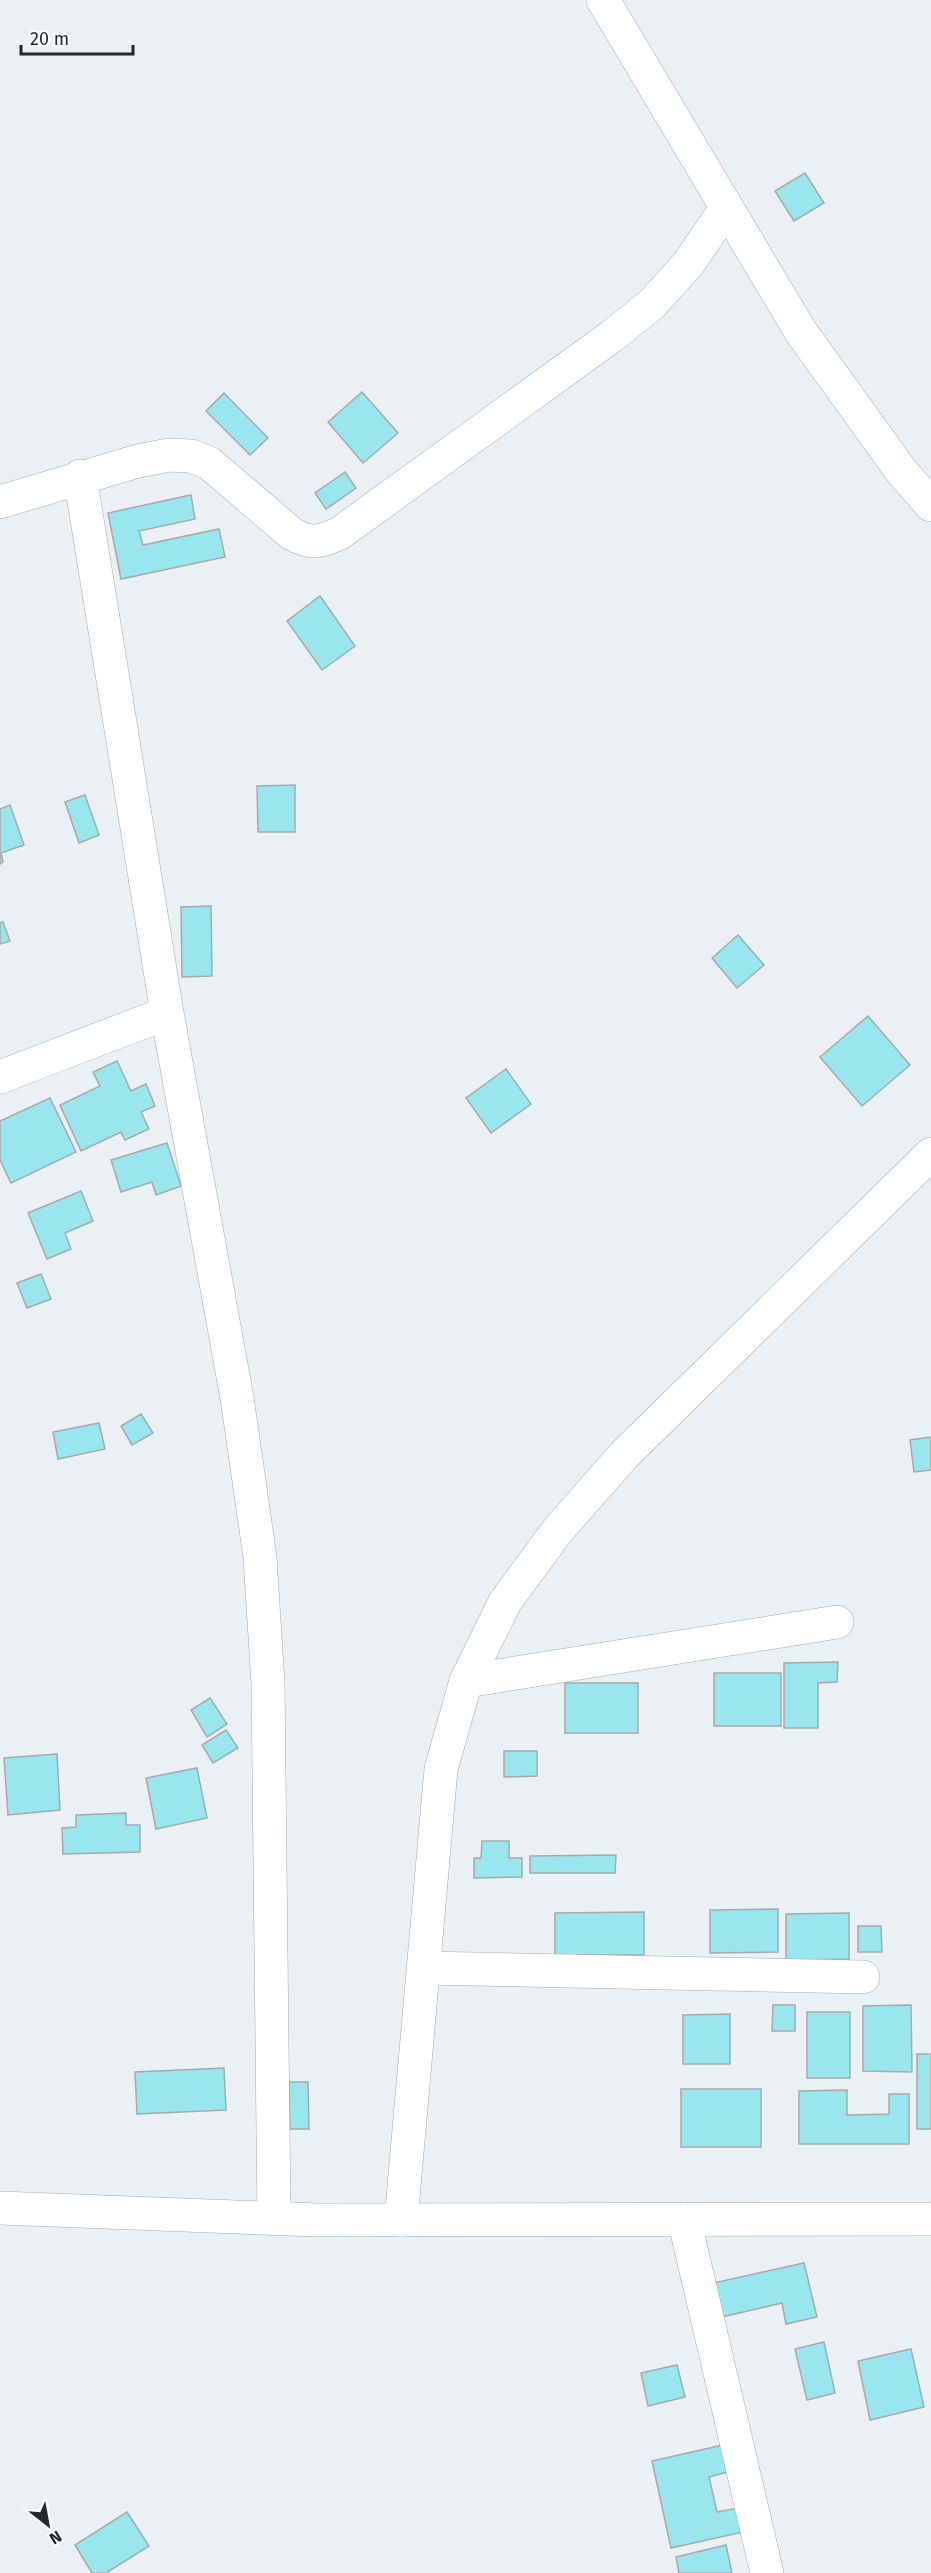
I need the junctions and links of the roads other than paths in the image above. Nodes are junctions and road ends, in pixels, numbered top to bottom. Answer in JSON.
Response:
{"nodes":[{"id":1,"x":603,"y":0,"type":"edge"},
{"id":2,"x":726,"y":209,"type":"junction"},
{"id":3,"x":80,"y":476,"type":"junction"},
{"id":4,"x":0,"y":502,"type":"edge"},
{"id":5,"x":931,"y":505,"type":"edge"},
{"id":6,"x":167,"y":1013,"type":"junction"},
{"id":7,"x":0,"y":1077,"type":"edge"},
{"id":8,"x":931,"y":1154,"type":"edge"},
{"id":9,"x":837,"y":1622,"type":"dead end"},
{"id":10,"x":466,"y":1681,"type":"junction"},
{"id":11,"x":423,"y":1968,"type":"junction"},
{"id":12,"x":863,"y":1977,"type":"dead end"},
{"id":13,"x":0,"y":2208,"type":"edge"},
{"id":14,"x":274,"y":2219,"type":"junction"},
{"id":15,"x":684,"y":2219,"type":"junction"},
{"id":16,"x":931,"y":2219,"type":"edge"},
{"id":17,"x":401,"y":2220,"type":"junction"},
{"id":18,"x":768,"y":2573,"type":"edge"}],
"edges":[{"from":1,"to":2,"type":"street"},
{"from":2,"to":3,"type":"street"},
{"from":2,"to":5,"type":"street"},
{"from":3,"to":4,"type":"street"},
{"from":3,"to":6,"type":"street"},
{"from":6,"to":7,"type":"street"},
{"from":6,"to":14,"type":"street"},
{"from":8,"to":10,"type":"street"},
{"from":9,"to":10,"type":"street"},
{"from":10,"to":11,"type":"street"},
{"from":11,"to":12,"type":"street"},
{"from":11,"to":17,"type":"street"},
{"from":13,"to":14,"type":"street"},
{"from":14,"to":17,"type":"street"},
{"from":15,"to":16,"type":"street"},
{"from":15,"to":17,"type":"street"},
{"from":15,"to":18,"type":"street"}]}
